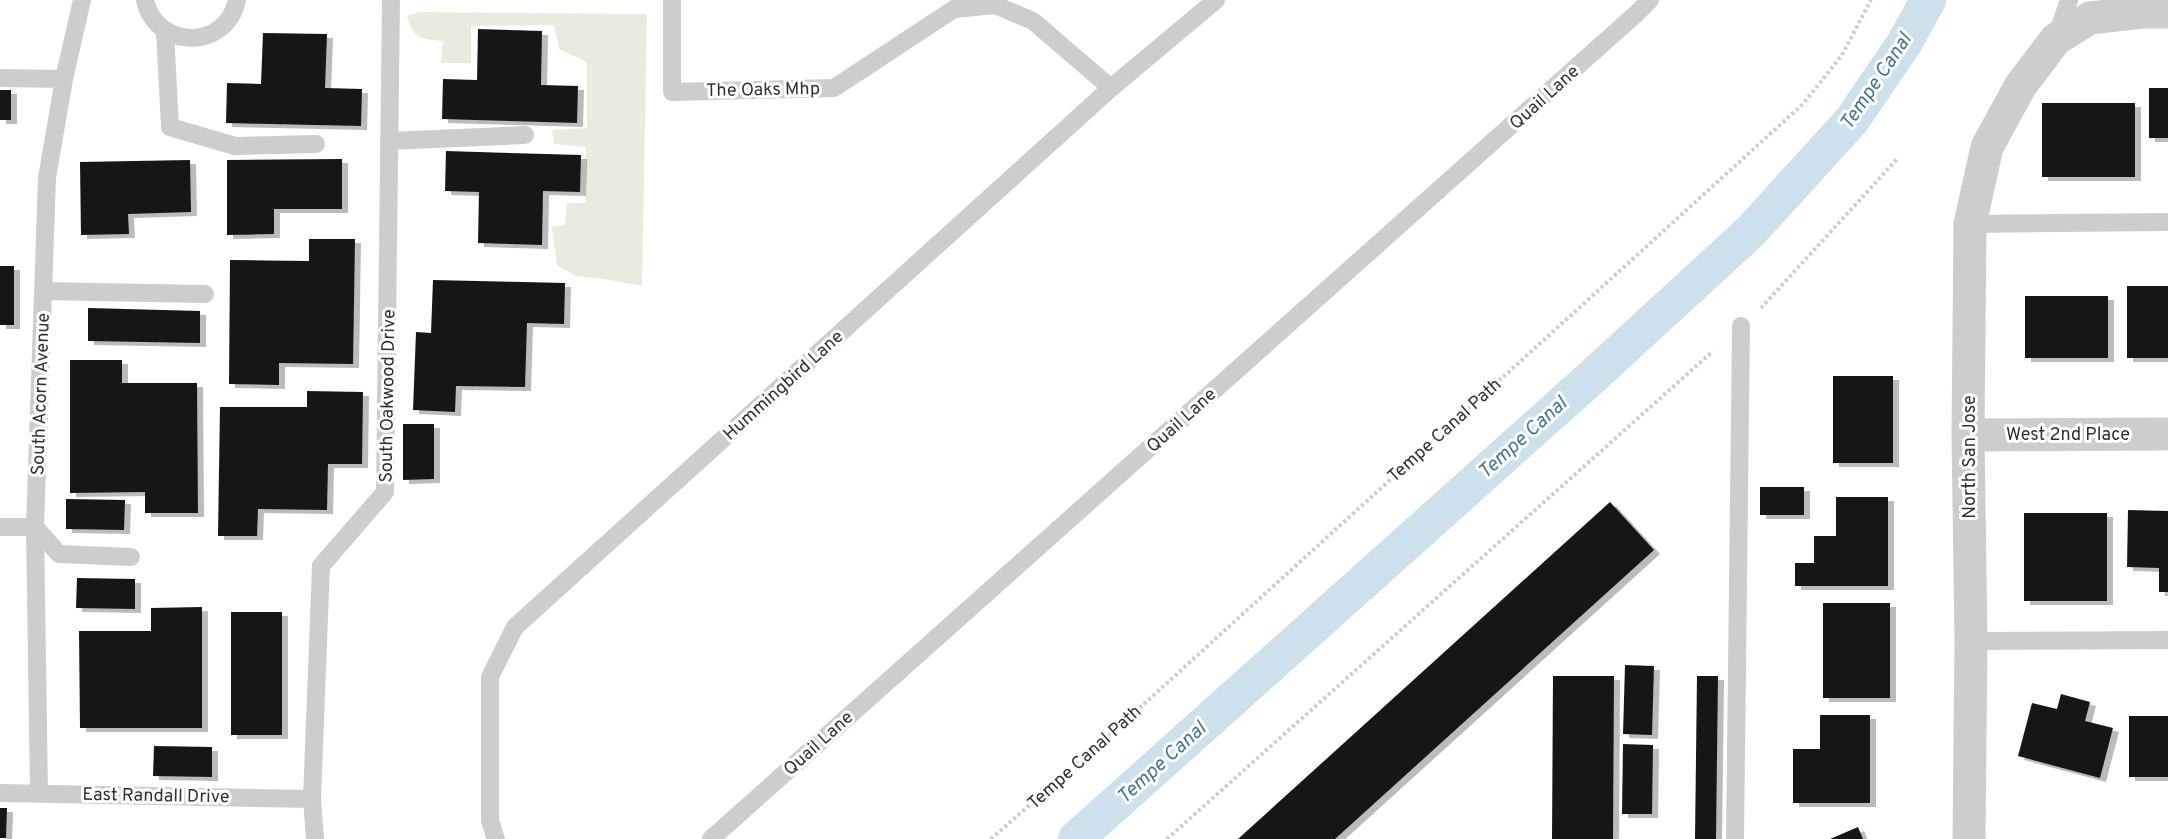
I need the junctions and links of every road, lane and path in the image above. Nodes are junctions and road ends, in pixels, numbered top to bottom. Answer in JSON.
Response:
{"nodes":[{"id":1,"x":82,"y":0,"type":"edge"},
{"id":2,"x":145,"y":0,"type":"edge"},
{"id":3,"x":237,"y":0,"type":"edge"},
{"id":4,"x":391,"y":0,"type":"edge"},
{"id":5,"x":672,"y":0,"type":"edge"},
{"id":6,"x":1216,"y":0,"type":"edge"},
{"id":7,"x":1650,"y":0,"type":"edge"},
{"id":8,"x":1871,"y":0,"type":"edge"},
{"id":9,"x":2069,"y":0,"type":"edge"},
{"id":10,"x":2168,"y":12,"type":"edge"},
{"id":11,"x":165,"y":31,"type":"junction"},
{"id":12,"x":2056,"y":39,"type":"junction"},
{"id":13,"x":0,"y":78,"type":"edge"},
{"id":14,"x":64,"y":80,"type":"junction"},
{"id":15,"x":1111,"y":88,"type":"junction"},
{"id":16,"x":525,"y":135,"type":"dead end"},
{"id":17,"x":389,"y":141,"type":"junction"},
{"id":18,"x":316,"y":144,"type":"dead end"},
{"id":19,"x":1898,"y":158,"type":"dead end"},
{"id":20,"x":2168,"y":222,"type":"edge"},
{"id":21,"x":1970,"y":224,"type":"junction"},
{"id":22,"x":43,"y":291,"type":"junction"},
{"id":23,"x":205,"y":294,"type":"dead end"},
{"id":24,"x":1741,"y":326,"type":"junction"},
{"id":25,"x":2168,"y":434,"type":"edge"},
{"id":26,"x":1968,"y":435,"type":"junction"},
{"id":27,"x":0,"y":527,"type":"edge"},
{"id":28,"x":35,"y":527,"type":"junction"},
{"id":29,"x":131,"y":557,"type":"dead end"},
{"id":30,"x":2168,"y":640,"type":"edge"},
{"id":31,"x":1971,"y":641,"type":"junction"},
{"id":32,"x":0,"y":792,"type":"edge"},
{"id":33,"x":39,"y":792,"type":"junction"},
{"id":34,"x":312,"y":799,"type":"junction"},
{"id":35,"x":315,"y":839,"type":"edge"},
{"id":36,"x":496,"y":839,"type":"edge"},
{"id":37,"x":711,"y":839,"type":"edge"},
{"id":38,"x":991,"y":839,"type":"edge"},
{"id":39,"x":1167,"y":839,"type":"edge"},
{"id":40,"x":1735,"y":839,"type":"edge"},
{"id":41,"x":1969,"y":839,"type":"edge"}],
"edges":[{"from":1,"to":14,"type":"lane","name":"South Acorn Avenue"},
{"from":2,"to":11,"type":"lane"},
{"from":3,"to":11,"type":"lane"},
{"from":4,"to":17,"type":"lane","name":"South Oakwood Drive"},
{"from":5,"to":15,"type":"lane","name":"The Oaks Mhp"},
{"from":6,"to":15,"type":"lane","name":"Hummingbird Lane"},
{"from":7,"to":37,"type":"lane","name":"Quail Lane"},
{"from":8,"to":38,"type":"path","name":"Tempe Canal Path"},
{"from":9,"to":12,"type":"lane"},
{"from":10,"to":12,"type":"street"},
{"from":11,"to":18,"type":"lane"},
{"from":12,"to":21,"type":"street","name":"North San Jose"},
{"from":13,"to":14,"type":"lane"},
{"from":14,"to":22,"type":"lane","name":"South Acorn Avenue"},
{"from":15,"to":36,"type":"lane","name":"Hummingbird Lane"},
{"from":16,"to":17,"type":"lane"},
{"from":17,"to":34,"type":"lane","name":"South Oakwood Drive"},
{"from":19,"to":24,"type":"path"},
{"from":20,"to":21,"type":"lane"},
{"from":21,"to":26,"type":"street","name":"North San Jose"},
{"from":22,"to":23,"type":"lane"},
{"from":22,"to":28,"type":"lane","name":"South Acorn Avenue"},
{"from":24,"to":39,"type":"path"},
{"from":24,"to":40,"type":"lane"},
{"from":25,"to":26,"type":"street","name":"West 2nd Place"},
{"from":26,"to":31,"type":"street","name":"North San Jose"},
{"from":27,"to":28,"type":"lane"},
{"from":28,"to":29,"type":"lane"},
{"from":28,"to":33,"type":"lane","name":"South Acorn Avenue"},
{"from":30,"to":31,"type":"lane"},
{"from":31,"to":41,"type":"street","name":"North San Jose"},
{"from":32,"to":33,"type":"lane","name":"East Randall Drive"},
{"from":33,"to":34,"type":"lane","name":"East Randall Drive"},
{"from":34,"to":35,"type":"lane","name":"South Oakwood Drive"}]}
